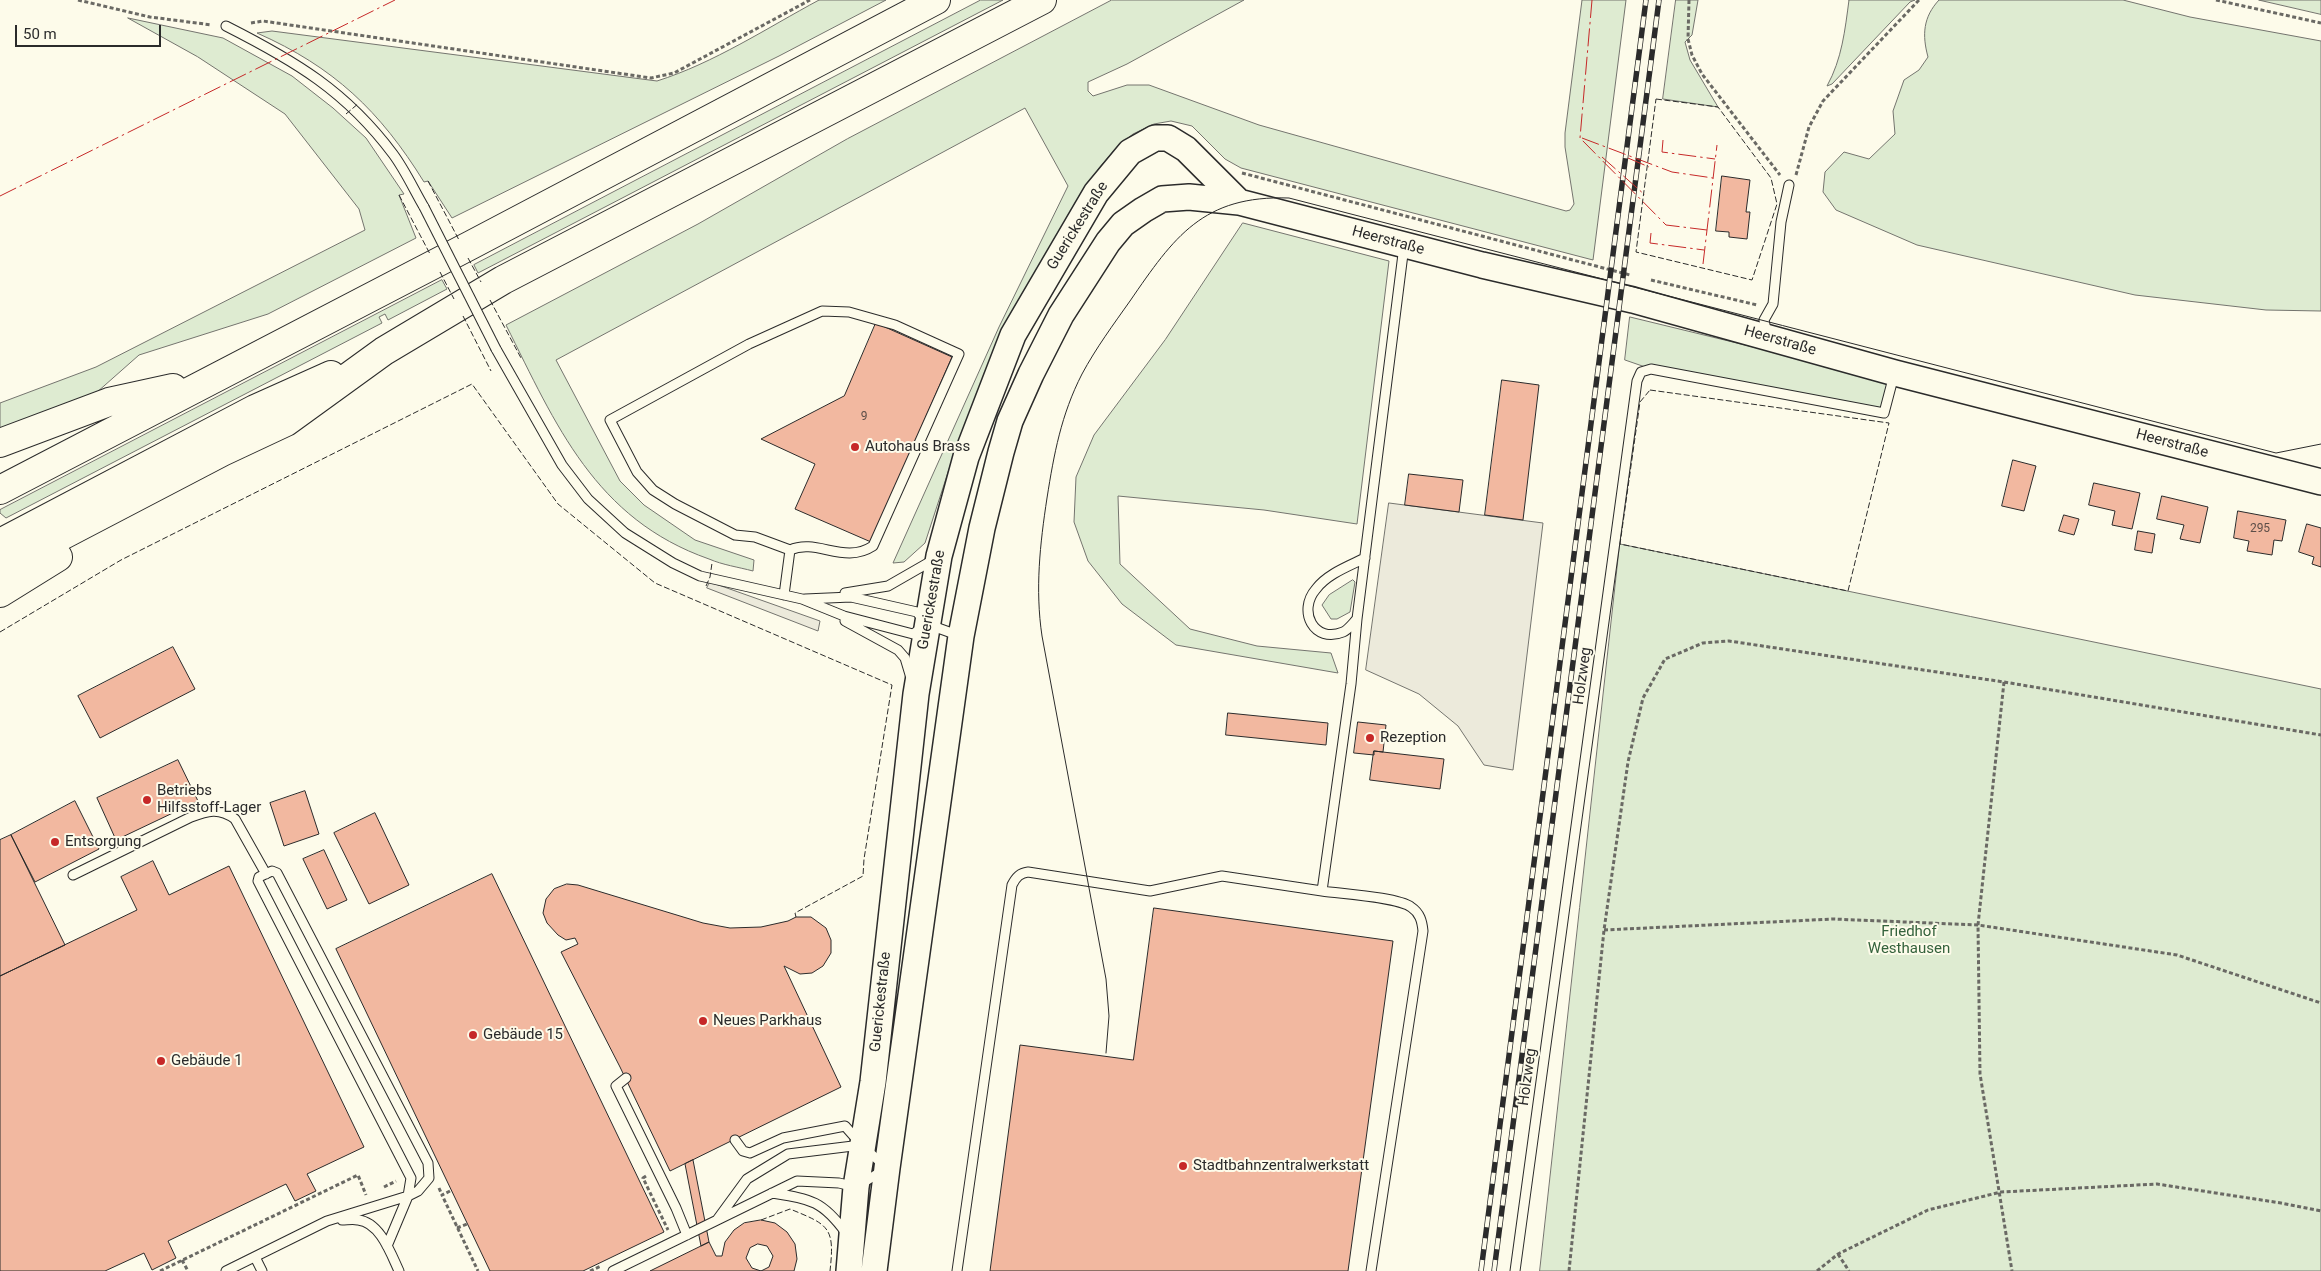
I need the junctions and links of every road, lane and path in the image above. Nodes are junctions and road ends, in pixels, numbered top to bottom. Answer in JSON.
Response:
{"nodes":[{"id":1,"x":78,"y":0,"type":"edge"},
{"id":2,"x":810,"y":0,"type":"edge"},
{"id":3,"x":936,"y":0,"type":"edge"},
{"id":4,"x":1042,"y":0,"type":"edge"},
{"id":5,"x":1689,"y":0,"type":"edge"},
{"id":6,"x":1919,"y":0,"type":"edge"},
{"id":7,"x":2216,"y":0,"type":"edge"},
{"id":8,"x":2321,"y":23,"type":"edge"},
{"id":9,"x":226,"y":26,"type":"junction"},
{"id":10,"x":1240,"y":173,"type":"dead end"},
{"id":11,"x":1789,"y":186,"type":"junction"},
{"id":12,"x":1239,"y":202,"type":"junction"},
{"id":13,"x":1404,"y":245,"type":"junction"},
{"id":14,"x":1637,"y":276,"type":"dead end"},
{"id":15,"x":1646,"y":279,"type":"dead end"},
{"id":16,"x":1770,"y":308,"type":"junction"},
{"id":17,"x":1768,"y":338,"type":"junction"},
{"id":18,"x":384,"y":351,"type":"junction"},
{"id":19,"x":1895,"y":373,"type":"junction"},
{"id":20,"x":208,"y":380,"type":"junction"},
{"id":21,"x":286,"y":422,"type":"junction"},
{"id":22,"x":0,"y":443,"type":"edge"},
{"id":23,"x":2321,"y":482,"type":"edge"},
{"id":24,"x":0,"y":490,"type":"edge"},
{"id":25,"x":0,"y":543,"type":"edge"},
{"id":26,"x":790,"y":550,"type":"junction"},
{"id":27,"x":939,"y":556,"type":"junction"},
{"id":28,"x":1365,"y":558,"type":"junction"},
{"id":29,"x":0,"y":568,"type":"edge"},
{"id":30,"x":0,"y":593,"type":"edge"},
{"id":31,"x":784,"y":595,"type":"junction"},
{"id":32,"x":802,"y":599,"type":"junction"},
{"id":33,"x":1357,"y":619,"type":"junction"},
{"id":34,"x":927,"y":624,"type":"junction"},
{"id":35,"x":961,"y":636,"type":"junction"},
{"id":36,"x":2004,"y":682,"type":"junction"},
{"id":37,"x":916,"y":694,"type":"junction"},
{"id":38,"x":2321,"y":735,"type":"edge"},
{"id":39,"x":266,"y":874,"type":"junction"},
{"id":40,"x":73,"y":875,"type":"dead end"},
{"id":41,"x":1322,"y":891,"type":"junction"},
{"id":42,"x":1978,"y":925,"type":"junction"},
{"id":43,"x":1604,"y":930,"type":"junction"},
{"id":44,"x":2321,"y":1002,"type":"edge"},
{"id":45,"x":626,"y":1078,"type":"dead end"},
{"id":46,"x":735,"y":1140,"type":"dead end"},
{"id":47,"x":861,"y":1145,"type":"junction"},
{"id":48,"x":887,"y":1168,"type":"junction"},
{"id":49,"x":657,"y":1172,"type":"junction"},
{"id":50,"x":411,"y":1178,"type":"junction"},
{"id":51,"x":429,"y":1178,"type":"junction"},
{"id":52,"x":856,"y":1187,"type":"junction"},
{"id":53,"x":382,"y":1188,"type":"dead end"},
{"id":54,"x":450,"y":1191,"type":"dead end"},
{"id":55,"x":374,"y":1192,"type":"dead end"},
{"id":56,"x":2001,"y":1192,"type":"junction"},
{"id":57,"x":771,"y":1193,"type":"junction"},
{"id":58,"x":442,"y":1195,"type":"junction"},
{"id":59,"x":408,"y":1196,"type":"junction"},
{"id":60,"x":2321,"y":1211,"type":"edge"},
{"id":61,"x":717,"y":1220,"type":"junction"},
{"id":62,"x":327,"y":1221,"type":"junction"},
{"id":63,"x":467,"y":1224,"type":"dead end"},
{"id":64,"x":457,"y":1228,"type":"junction"},
{"id":65,"x":669,"y":1232,"type":"dead end"},
{"id":66,"x":687,"y":1234,"type":"junction"},
{"id":67,"x":851,"y":1240,"type":"junction"},
{"id":68,"x":387,"y":1246,"type":"junction"},
{"id":69,"x":1838,"y":1254,"type":"junction"},
{"id":70,"x":255,"y":1257,"type":"junction"},
{"id":71,"x":182,"y":1260,"type":"junction"},
{"id":72,"x":608,"y":1262,"type":"dead end"},
{"id":73,"x":160,"y":1271,"type":"edge"},
{"id":74,"x":188,"y":1271,"type":"edge"},
{"id":75,"x":226,"y":1271,"type":"edge"},
{"id":76,"x":262,"y":1271,"type":"edge"},
{"id":77,"x":399,"y":1271,"type":"edge"},
{"id":78,"x":478,"y":1271,"type":"edge"},
{"id":79,"x":590,"y":1271,"type":"edge"},
{"id":80,"x":613,"y":1271,"type":"edge"},
{"id":81,"x":849,"y":1271,"type":"edge"},
{"id":82,"x":874,"y":1271,"type":"edge"},
{"id":83,"x":957,"y":1271,"type":"edge"},
{"id":84,"x":1371,"y":1271,"type":"edge"},
{"id":85,"x":1515,"y":1271,"type":"edge"},
{"id":86,"x":1569,"y":1271,"type":"edge"},
{"id":87,"x":1817,"y":1271,"type":"edge"},
{"id":88,"x":1849,"y":1271,"type":"edge"},
{"id":89,"x":2012,"y":1271,"type":"edge"}],
"edges":[{"from":1,"to":9,"type":"path"},
{"from":2,"to":9,"type":"path"},
{"from":3,"to":20,"type":"highway"},
{"from":4,"to":18,"type":"highway"},
{"from":5,"to":11,"type":"path"},
{"from":6,"to":11,"type":"path"},
{"from":7,"to":8,"type":"path"},
{"from":9,"to":31,"type":"lane","bridge":true},
{"from":10,"to":14,"type":"path"},
{"from":11,"to":16,"type":"lane"},
{"from":12,"to":13,"type":"main road","name":"Heerstraße"},
{"from":12,"to":27,"type":"main road","name":"Guerickestraße"},
{"from":12,"to":35,"type":"main road","name":"Guerickestraße"},
{"from":13,"to":17,"type":"main road","name":"Heerstraße"},
{"from":13,"to":28,"type":"lane"},
{"from":15,"to":16,"type":"path"},
{"from":16,"to":17,"type":"lane"},
{"from":17,"to":19,"type":"main road","name":"Heerstraße"},
{"from":18,"to":21,"type":"highway"},
{"from":18,"to":25,"type":"highway"},
{"from":19,"to":23,"type":"main road","name":"Heerstraße"},
{"from":19,"to":85,"type":"lane","name":"Holzweg"},
{"from":20,"to":22,"type":"highway"},
{"from":20,"to":24,"type":"highway"},
{"from":21,"to":29,"type":"highway"},
{"from":21,"to":30,"type":"highway"},
{"from":26,"to":26,"type":"lane"},
{"from":26,"to":31,"type":"lane"},
{"from":27,"to":32,"type":"lane"},
{"from":27,"to":34,"type":"main road","name":"Guerickestraße"},
{"from":28,"to":33,"type":"lane"},
{"from":28,"to":33,"type":"lane"},
{"from":31,"to":32,"type":"lane"},
{"from":32,"to":34,"type":"lane"},
{"from":32,"to":34,"type":"lane"},
{"from":32,"to":37,"type":"lane"},
{"from":33,"to":41,"type":"lane"},
{"from":34,"to":35,"type":"lane"},
{"from":34,"to":37,"type":"main road","name":"Guerickestraße"},
{"from":35,"to":48,"type":"main road","name":"Guerickestraße"},
{"from":36,"to":38,"type":"path"},
{"from":36,"to":42,"type":"path"},
{"from":36,"to":43,"type":"path"},
{"from":37,"to":47,"type":"main road","name":"Guerickestraße"},
{"from":39,"to":40,"type":"lane"},
{"from":39,"to":50,"type":"lane"},
{"from":39,"to":51,"type":"lane"},
{"from":41,"to":83,"type":"lane"},
{"from":41,"to":84,"type":"lane"},
{"from":42,"to":43,"type":"path"},
{"from":42,"to":44,"type":"path"},
{"from":42,"to":56,"type":"path"},
{"from":43,"to":86,"type":"path"},
{"from":45,"to":49,"type":"lane"},
{"from":46,"to":47,"type":"lane"},
{"from":47,"to":48,"type":"lane"},
{"from":47,"to":52,"type":"main road","name":"Guerickestraße"},
{"from":47,"to":61,"type":"lane"},
{"from":48,"to":52,"type":"lane"},
{"from":48,"to":82,"type":"main road","name":"Guerickestraße"},
{"from":49,"to":65,"type":"path"},
{"from":49,"to":66,"type":"lane"},
{"from":50,"to":53,"type":"path"},
{"from":50,"to":59,"type":"lane"},
{"from":51,"to":58,"type":"path"},
{"from":51,"to":59,"type":"lane"},
{"from":52,"to":57,"type":"lane"},
{"from":52,"to":67,"type":"main road","name":"Guerickestraße"},
{"from":54,"to":58,"type":"path"},
{"from":55,"to":71,"type":"path"},
{"from":56,"to":60,"type":"path"},
{"from":56,"to":69,"type":"path"},
{"from":56,"to":89,"type":"path"},
{"from":57,"to":61,"type":"lane"},
{"from":57,"to":67,"type":"lane"},
{"from":58,"to":64,"type":"path"},
{"from":59,"to":62,"type":"lane"},
{"from":59,"to":68,"type":"lane"},
{"from":61,"to":66,"type":"lane"},
{"from":62,"to":68,"type":"lane"},
{"from":62,"to":70,"type":"lane"},
{"from":63,"to":64,"type":"path"},
{"from":64,"to":78,"type":"path"},
{"from":66,"to":80,"type":"lane"},
{"from":67,"to":81,"type":"main road","name":"Guerickestraße"},
{"from":68,"to":77,"type":"lane"},
{"from":69,"to":87,"type":"path"},
{"from":69,"to":88,"type":"path"},
{"from":70,"to":75,"type":"lane"},
{"from":70,"to":76,"type":"lane"},
{"from":71,"to":73,"type":"path"},
{"from":71,"to":74,"type":"path"},
{"from":72,"to":79,"type":"path"}]}
